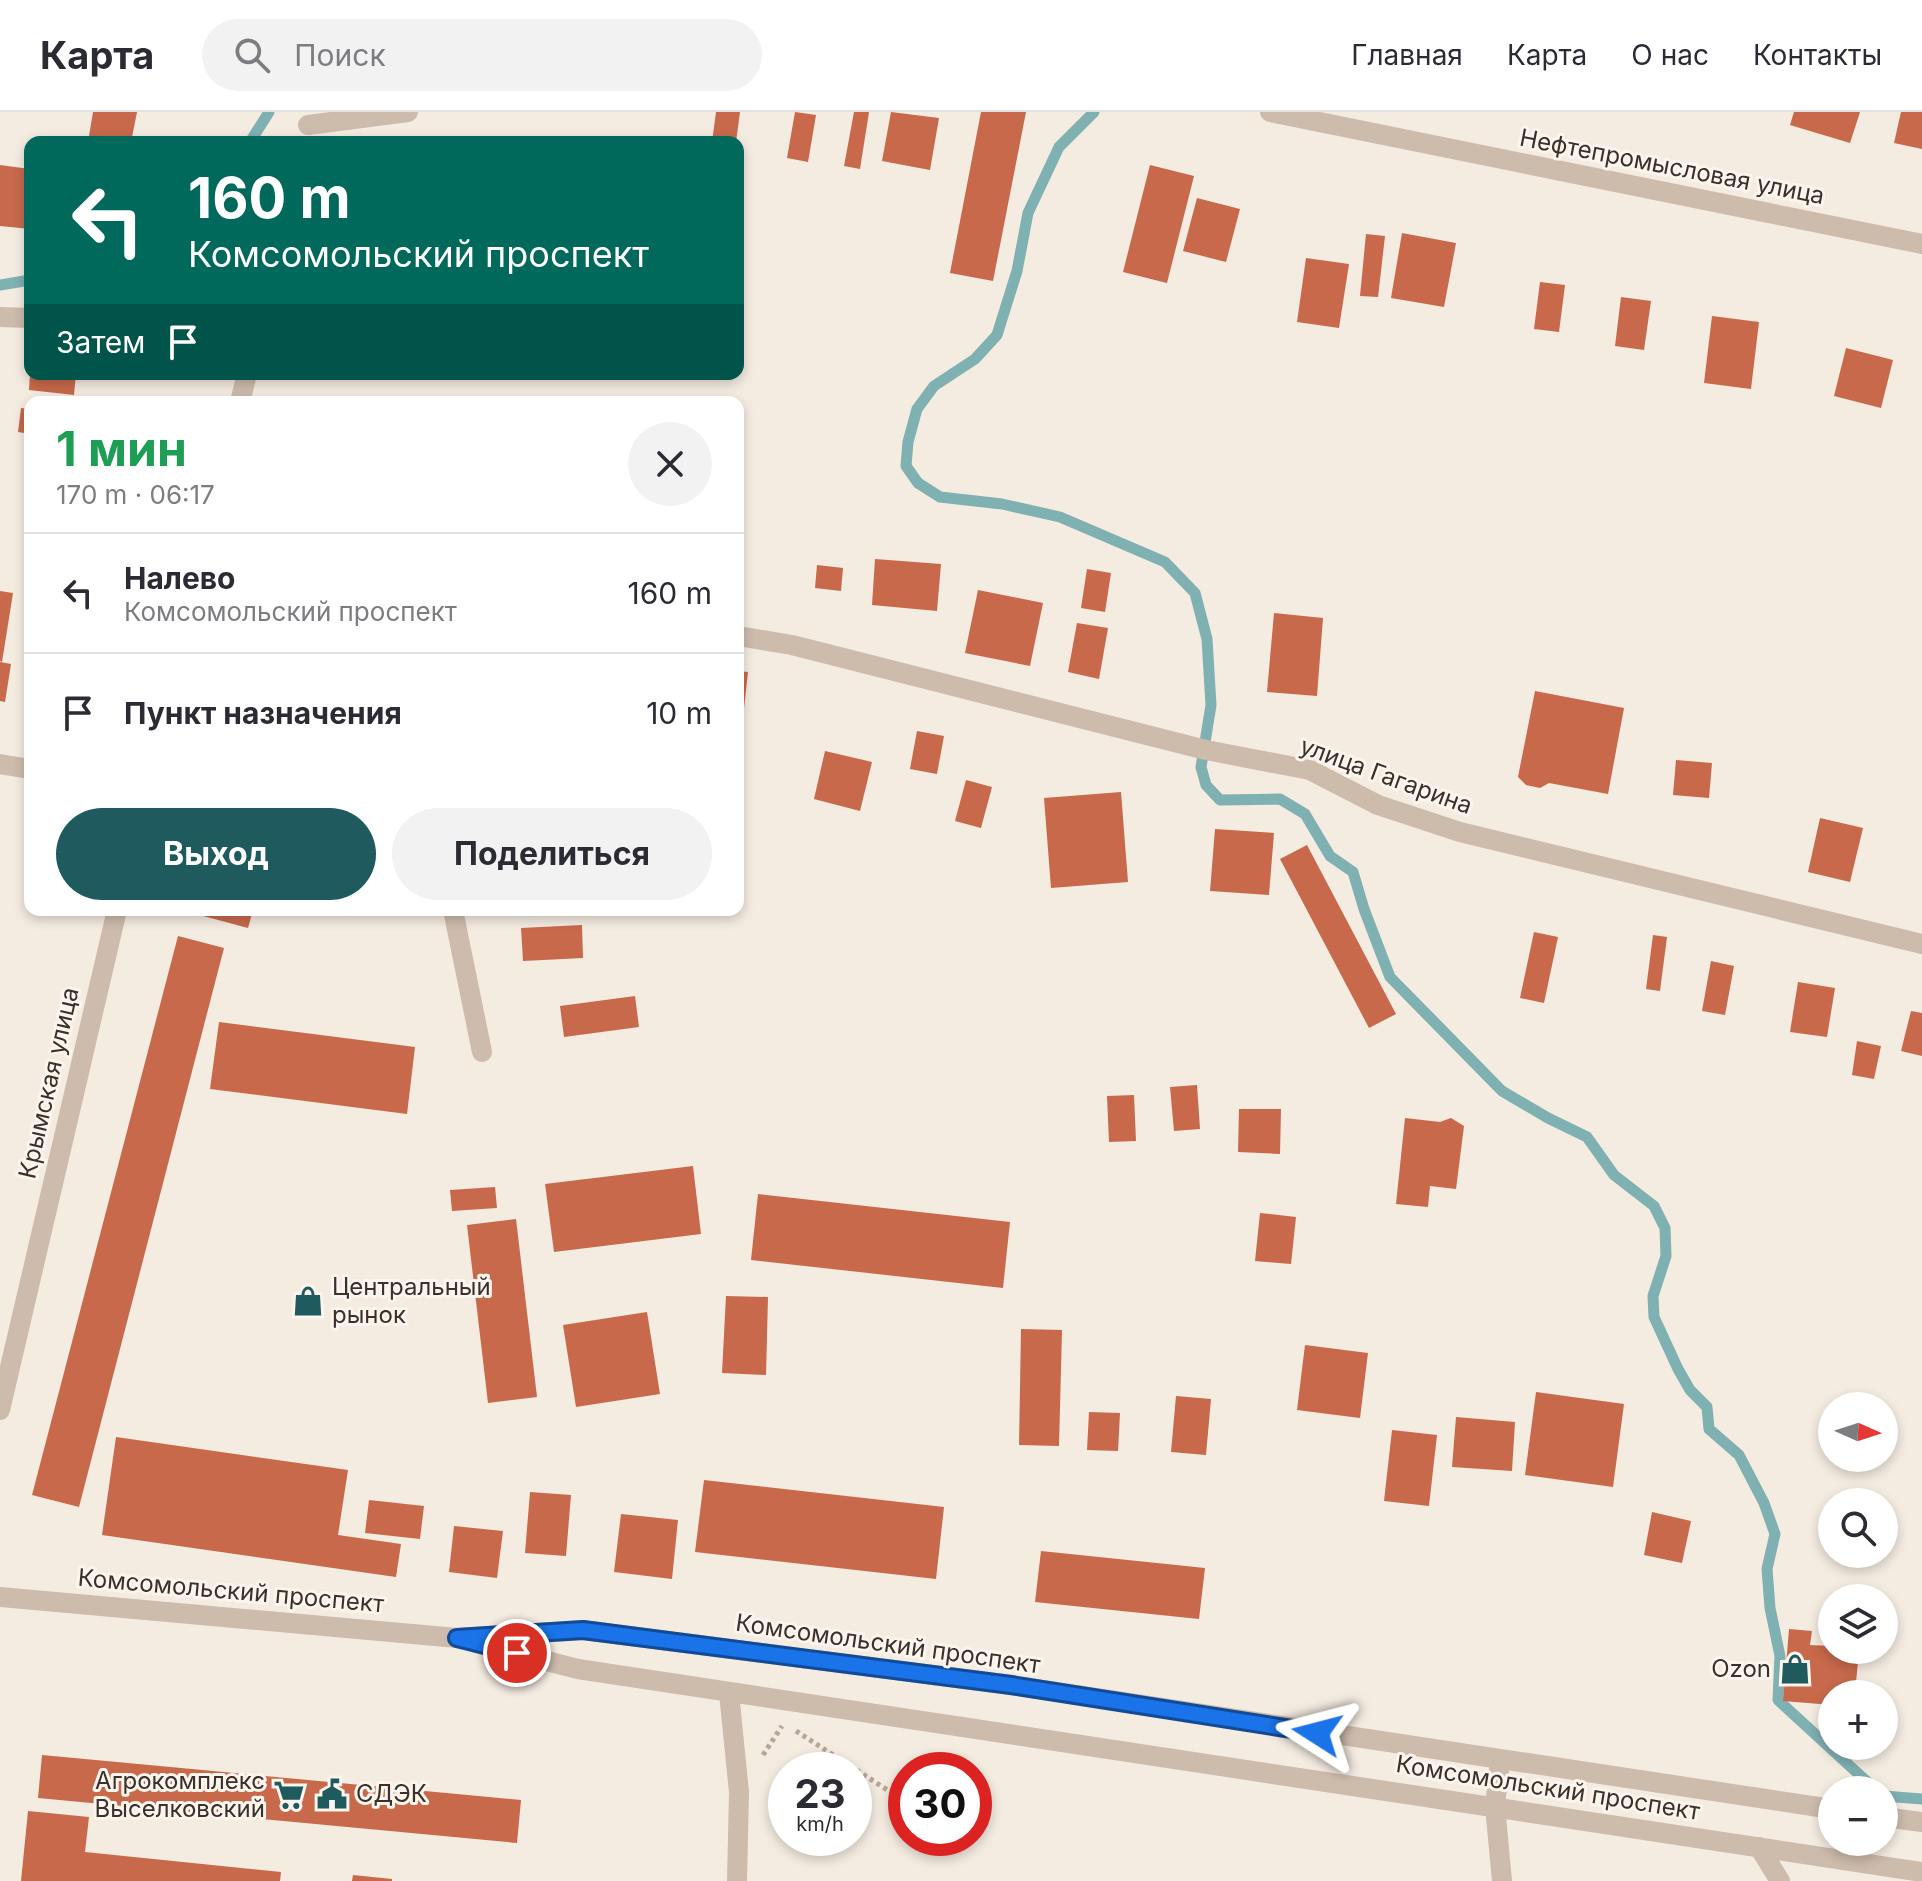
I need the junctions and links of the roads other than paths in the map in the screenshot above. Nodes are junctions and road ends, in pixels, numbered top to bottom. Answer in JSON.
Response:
{"nodes":[{"id":1,"x":408,"y":112,"type":"edge"},
{"id":2,"x":1270,"y":112,"type":"edge"},
{"id":3,"x":309,"y":126,"type":"edge"},
{"id":4,"x":1922,"y":244,"type":"edge"},
{"id":5,"x":0,"y":317,"type":"edge"},
{"id":6,"x":24,"y":318,"type":"edge"},
{"id":7,"x":744,"y":637,"type":"edge"},
{"id":8,"x":0,"y":764,"type":"edge"},
{"id":9,"x":24,"y":768,"type":"edge"},
{"id":10,"x":115,"y":916,"type":"edge"},
{"id":11,"x":454,"y":916,"type":"edge"},
{"id":12,"x":1922,"y":944,"type":"edge"},
{"id":13,"x":482,"y":1052,"type":"dead end"},
{"id":14,"x":6,"y":1352,"type":"edge"},
{"id":15,"x":0,"y":1410,"type":"edge"},
{"id":16,"x":0,"y":1597,"type":"edge"},
{"id":17,"x":457,"y":1638,"type":"junction"},
{"id":18,"x":729,"y":1693,"type":"junction"},
{"id":19,"x":1500,"y":1761,"type":"junction"},
{"id":20,"x":1495,"y":1806,"type":"junction"},
{"id":21,"x":1818,"y":1807,"type":"edge"},
{"id":22,"x":1898,"y":1819,"type":"edge"},
{"id":23,"x":1922,"y":1822,"type":"edge"},
{"id":24,"x":1759,"y":1847,"type":"junction"},
{"id":25,"x":1922,"y":1872,"type":"edge"},
{"id":26,"x":737,"y":1881,"type":"edge"},
{"id":27,"x":1502,"y":1881,"type":"edge"},
{"id":28,"x":1780,"y":1881,"type":"edge"}],
"edges":[{"from":1,"to":3,"type":"street"},
{"from":2,"to":4,"type":"street","name":"Нефтепромысловая улица"},
{"from":5,"to":6,"type":"street"},
{"from":7,"to":12,"type":"street","name":"улица Гагарина"},
{"from":8,"to":9,"type":"street"},
{"from":10,"to":14,"type":"street","name":"Крымская улица"},
{"from":11,"to":13,"type":"street"},
{"from":14,"to":15,"type":"street","name":"Крымская улица"},
{"from":16,"to":17,"type":"street","name":"Комсомольский проспект"},
{"from":17,"to":18,"type":"street","name":"Комсомольский проспект"},
{"from":17,"to":19,"type":"street","name":"Комсомольский проспект"},
{"from":18,"to":20,"type":"street","name":"Комсомольский проспект"},
{"from":18,"to":26,"type":"street"},
{"from":19,"to":20,"type":"street"},
{"from":19,"to":21,"type":"street","name":"Комсомольский проспект"},
{"from":20,"to":24,"type":"street","name":"Комсомольский проспект"},
{"from":20,"to":27,"type":"street"},
{"from":22,"to":23,"type":"street"},
{"from":24,"to":25,"type":"street","name":"Комсомольский проспект"},
{"from":24,"to":28,"type":"street"}]}
